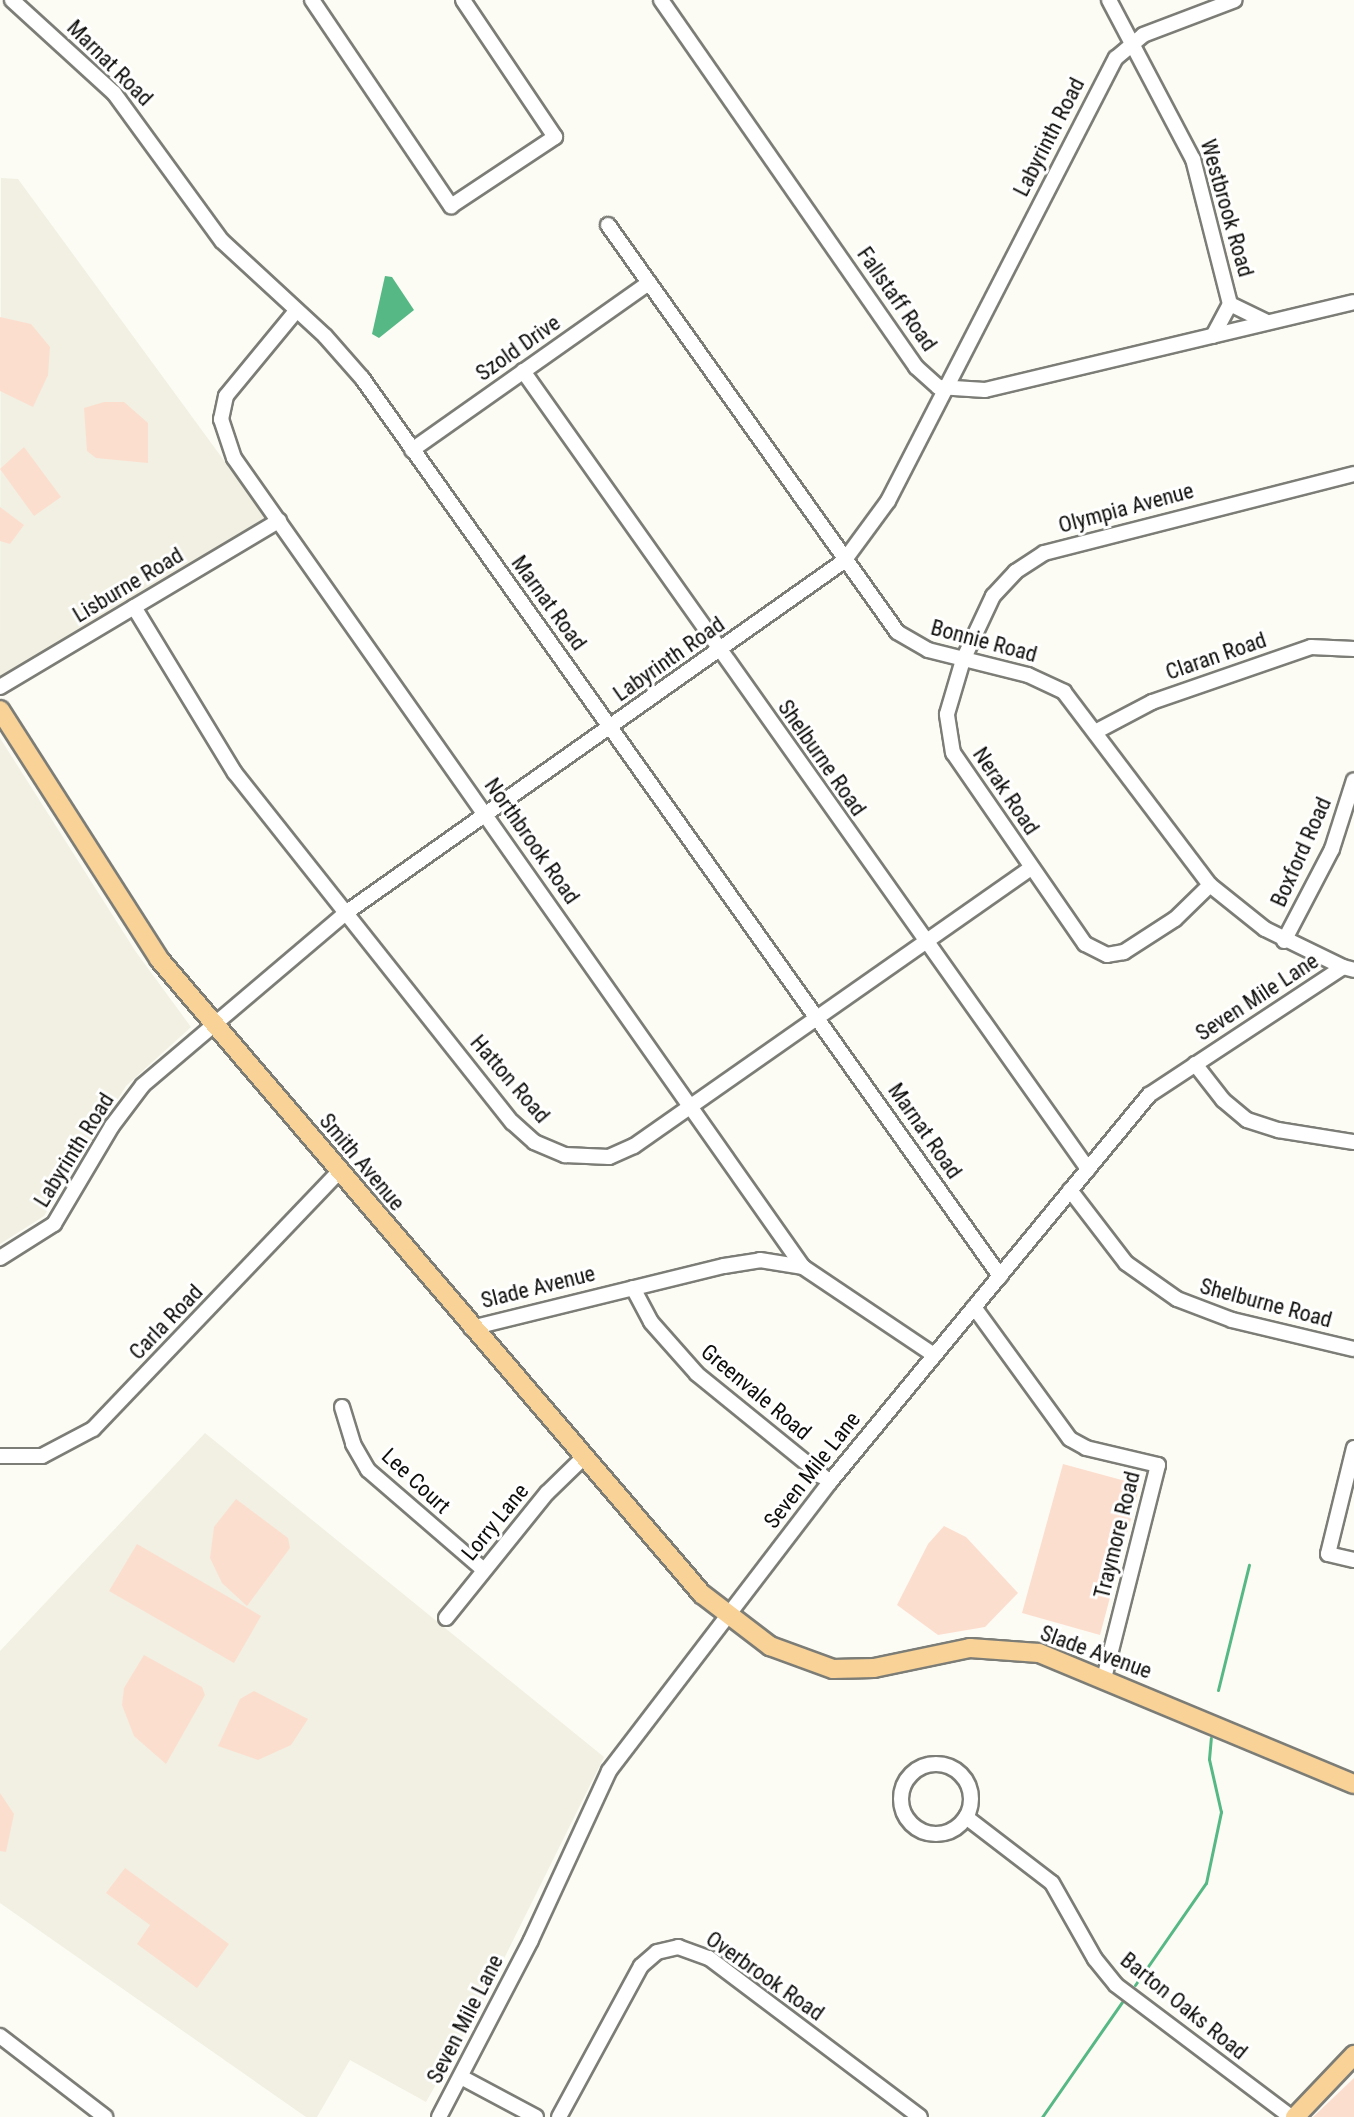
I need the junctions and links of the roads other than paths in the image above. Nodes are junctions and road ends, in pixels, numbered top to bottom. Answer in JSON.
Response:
{"nodes":[{"id":1,"x":12,"y":0,"type":"edge"},
{"id":2,"x":312,"y":0,"type":"edge"},
{"id":3,"x":463,"y":0,"type":"edge"},
{"id":4,"x":1109,"y":0,"type":"edge"},
{"id":5,"x":1235,"y":0,"type":"edge"},
{"id":6,"x":667,"y":2,"type":"edge"},
{"id":7,"x":1129,"y":44,"type":"junction"},
{"id":8,"x":608,"y":225,"type":"dead end"},
{"id":9,"x":649,"y":283,"type":"junction"},
{"id":10,"x":1354,"y":302,"type":"edge"},
{"id":11,"x":1230,"y":304,"type":"junction"},
{"id":12,"x":296,"y":311,"type":"junction"},
{"id":13,"x":1270,"y":322,"type":"junction"},
{"id":14,"x":1213,"y":336,"type":"junction"},
{"id":15,"x":523,"y":371,"type":"junction"},
{"id":16,"x":945,"y":390,"type":"junction"},
{"id":17,"x":412,"y":450,"type":"junction"},
{"id":18,"x":1354,"y":474,"type":"edge"},
{"id":19,"x":279,"y":521,"type":"junction"},
{"id":20,"x":844,"y":561,"type":"junction"},
{"id":21,"x":134,"y":607,"type":"junction"},
{"id":22,"x":1354,"y":649,"type":"edge"},
{"id":23,"x":719,"y":650,"type":"junction"},
{"id":24,"x":963,"y":660,"type":"junction"},
{"id":25,"x":0,"y":687,"type":"edge"},
{"id":26,"x":0,"y":710,"type":"edge"},
{"id":27,"x":610,"y":727,"type":"junction"},
{"id":28,"x":1097,"y":731,"type":"junction"},
{"id":29,"x":1354,"y":780,"type":"edge"},
{"id":30,"x":486,"y":814,"type":"junction"},
{"id":31,"x":1031,"y":868,"type":"junction"},
{"id":32,"x":1210,"y":885,"type":"junction"},
{"id":33,"x":347,"y":912,"type":"junction"},
{"id":34,"x":1284,"y":941,"type":"junction"},
{"id":35,"x":926,"y":942,"type":"junction"},
{"id":36,"x":1348,"y":968,"type":"edge"},
{"id":37,"x":818,"y":1017,"type":"junction"},
{"id":38,"x":213,"y":1024,"type":"junction"},
{"id":39,"x":1195,"y":1064,"type":"junction"},
{"id":40,"x":693,"y":1105,"type":"junction"},
{"id":41,"x":1354,"y":1142,"type":"edge"},
{"id":42,"x":1088,"y":1169,"type":"junction"},
{"id":43,"x":339,"y":1172,"type":"junction"},
{"id":44,"x":1070,"y":1190,"type":"junction"},
{"id":45,"x":0,"y":1258,"type":"edge"},
{"id":46,"x":803,"y":1267,"type":"junction"},
{"id":47,"x":1000,"y":1276,"type":"junction"},
{"id":48,"x":633,"y":1288,"type":"junction"},
{"id":49,"x":974,"y":1307,"type":"junction"},
{"id":50,"x":471,"y":1328,"type":"junction"},
{"id":51,"x":1354,"y":1349,"type":"edge"},
{"id":52,"x":934,"y":1355,"type":"junction"},
{"id":53,"x":342,"y":1407,"type":"dead end"},
{"id":54,"x":1354,"y":1448,"type":"edge"},
{"id":55,"x":0,"y":1456,"type":"edge"},
{"id":56,"x":583,"y":1458,"type":"junction"},
{"id":57,"x":830,"y":1482,"type":"junction"},
{"id":58,"x":1354,"y":1560,"type":"edge"},
{"id":59,"x":484,"y":1570,"type":"junction"},
{"id":60,"x":726,"y":1614,"type":"junction"},
{"id":61,"x":446,"y":1618,"type":"dead end"},
{"id":62,"x":1104,"y":1678,"type":"junction"},
{"id":63,"x":1354,"y":1784,"type":"edge"},
{"id":64,"x":966,"y":1817,"type":"junction"},
{"id":65,"x":0,"y":2036,"type":"edge"},
{"id":66,"x":1354,"y":2055,"type":"edge"},
{"id":67,"x":461,"y":2077,"type":"junction"},
{"id":68,"x":916,"y":2116,"type":"edge"},
{"id":69,"x":105,"y":2117,"type":"edge"},
{"id":70,"x":439,"y":2117,"type":"edge"},
{"id":71,"x":536,"y":2117,"type":"edge"},
{"id":72,"x":559,"y":2117,"type":"edge"},
{"id":73,"x":1293,"y":2117,"type":"edge"}],
"edges":[{"from":1,"to":12,"type":"street","name":"Marnat Road"},
{"from":2,"to":3,"type":"street"},
{"from":4,"to":7,"type":"street","name":"Westbrook Road"},
{"from":5,"to":7,"type":"street","name":"Labyrinth Road"},
{"from":6,"to":16,"type":"street","name":"Fallstaff Road"},
{"from":7,"to":11,"type":"street","name":"Westbrook Road"},
{"from":7,"to":16,"type":"street","name":"Labyrinth Road"},
{"from":8,"to":9,"type":"street","name":"Bonnie Road"},
{"from":9,"to":15,"type":"street","name":"Szold Drive"},
{"from":9,"to":20,"type":"street","name":"Bonnie Road"},
{"from":10,"to":13,"type":"street"},
{"from":11,"to":13,"type":"street","name":"Westbrook Road"},
{"from":11,"to":14,"type":"street","name":"Westbrook Road"},
{"from":12,"to":17,"type":"street","name":"Marnat Road"},
{"from":12,"to":19,"type":"street","name":"Northbrook Road"},
{"from":13,"to":14,"type":"street"},
{"from":14,"to":16,"type":"street"},
{"from":15,"to":17,"type":"street","name":"Szold Drive"},
{"from":15,"to":23,"type":"street","name":"Shelburne Road"},
{"from":16,"to":20,"type":"street","name":"Labyrinth Road"},
{"from":17,"to":27,"type":"street","name":"Marnat Road"},
{"from":18,"to":24,"type":"street","name":"Olympia Avenue"},
{"from":19,"to":21,"type":"street","name":"Lisburne Road"},
{"from":19,"to":30,"type":"street","name":"Northbrook Road"},
{"from":20,"to":23,"type":"street","name":"Labyrinth Road"},
{"from":20,"to":24,"type":"street","name":"Bonnie Road"},
{"from":21,"to":25,"type":"street","name":"Lisburne Road"},
{"from":21,"to":33,"type":"street","name":"Hatton Road"},
{"from":22,"to":28,"type":"street","name":"Claran Road"},
{"from":23,"to":27,"type":"street","name":"Labyrinth Road"},
{"from":23,"to":35,"type":"street","name":"Shelburne Road"},
{"from":24,"to":28,"type":"street","name":"Bonnie Road"},
{"from":24,"to":31,"type":"street","name":"Nerak Road"},
{"from":26,"to":38,"type":"main road","name":"Smith Avenue"},
{"from":27,"to":30,"type":"street","name":"Labyrinth Road"},
{"from":27,"to":37,"type":"street","name":"Marnat Road"},
{"from":28,"to":32,"type":"street","name":"Bonnie Road"},
{"from":29,"to":34,"type":"street","name":"Boxford Road"},
{"from":30,"to":33,"type":"street","name":"Labyrinth Road"},
{"from":30,"to":40,"type":"street","name":"Northbrook Road"},
{"from":31,"to":32,"type":"street","name":"Nerak Road"},
{"from":31,"to":35,"type":"street","name":"Hatton Road"},
{"from":32,"to":34,"type":"street","name":"Bonnie Road"},
{"from":33,"to":38,"type":"street","name":"Labyrinth Road"},
{"from":33,"to":40,"type":"street","name":"Hatton Road"},
{"from":34,"to":36,"type":"street","name":"Bonnie Road"},
{"from":35,"to":37,"type":"street","name":"Hatton Road"},
{"from":35,"to":42,"type":"street","name":"Shelburne Road"},
{"from":36,"to":39,"type":"street","name":"Seven Mile Lane"},
{"from":37,"to":40,"type":"street","name":"Hatton Road"},
{"from":37,"to":47,"type":"street","name":"Marnat Road"},
{"from":38,"to":43,"type":"main road","name":"Smith Avenue"},
{"from":38,"to":45,"type":"street","name":"Labyrinth Road"},
{"from":39,"to":41,"type":"street"},
{"from":39,"to":42,"type":"street","name":"Seven Mile Lane"},
{"from":40,"to":46,"type":"street","name":"Northbrook Road"},
{"from":42,"to":44,"type":"street","name":"Seven Mile Lane"},
{"from":43,"to":50,"type":"main road","name":"Smith Avenue"},
{"from":43,"to":55,"type":"street","name":"Carla Road"},
{"from":44,"to":47,"type":"street","name":"Seven Mile Lane"},
{"from":44,"to":51,"type":"street","name":"Shelburne Road"},
{"from":46,"to":48,"type":"street","name":"Slade Avenue"},
{"from":46,"to":52,"type":"street","name":"Northbrook Road"},
{"from":47,"to":49,"type":"street","name":"Seven Mile Lane"},
{"from":48,"to":50,"type":"street","name":"Slade Avenue"},
{"from":48,"to":57,"type":"street","name":"Greenvale Road"},
{"from":49,"to":52,"type":"street","name":"Seven Mile Lane"},
{"from":49,"to":62,"type":"street","name":"Traymore Road"},
{"from":50,"to":56,"type":"main road","name":"Smith Avenue"},
{"from":52,"to":57,"type":"street","name":"Seven Mile Lane"},
{"from":53,"to":59,"type":"street","name":"Lee Court"},
{"from":54,"to":58,"type":"street"},
{"from":56,"to":59,"type":"street","name":"Lorry Lane"},
{"from":56,"to":60,"type":"main road","name":"Smith Avenue"},
{"from":57,"to":60,"type":"street","name":"Seven Mile Lane"},
{"from":59,"to":61,"type":"street","name":"Lorry Lane"},
{"from":60,"to":62,"type":"main road","name":"Slade Avenue"},
{"from":60,"to":67,"type":"street","name":"Seven Mile Lane"},
{"from":62,"to":63,"type":"main road","name":"Slade Avenue"},
{"from":64,"to":64,"type":"street"},
{"from":64,"to":73,"type":"street","name":"Barton Oaks Road"},
{"from":65,"to":69,"type":"street"},
{"from":66,"to":73,"type":"main road"},
{"from":67,"to":70,"type":"street","name":"Seven Mile Lane"},
{"from":67,"to":71,"type":"street"},
{"from":68,"to":72,"type":"street","name":"Overbrook Road"}]}
